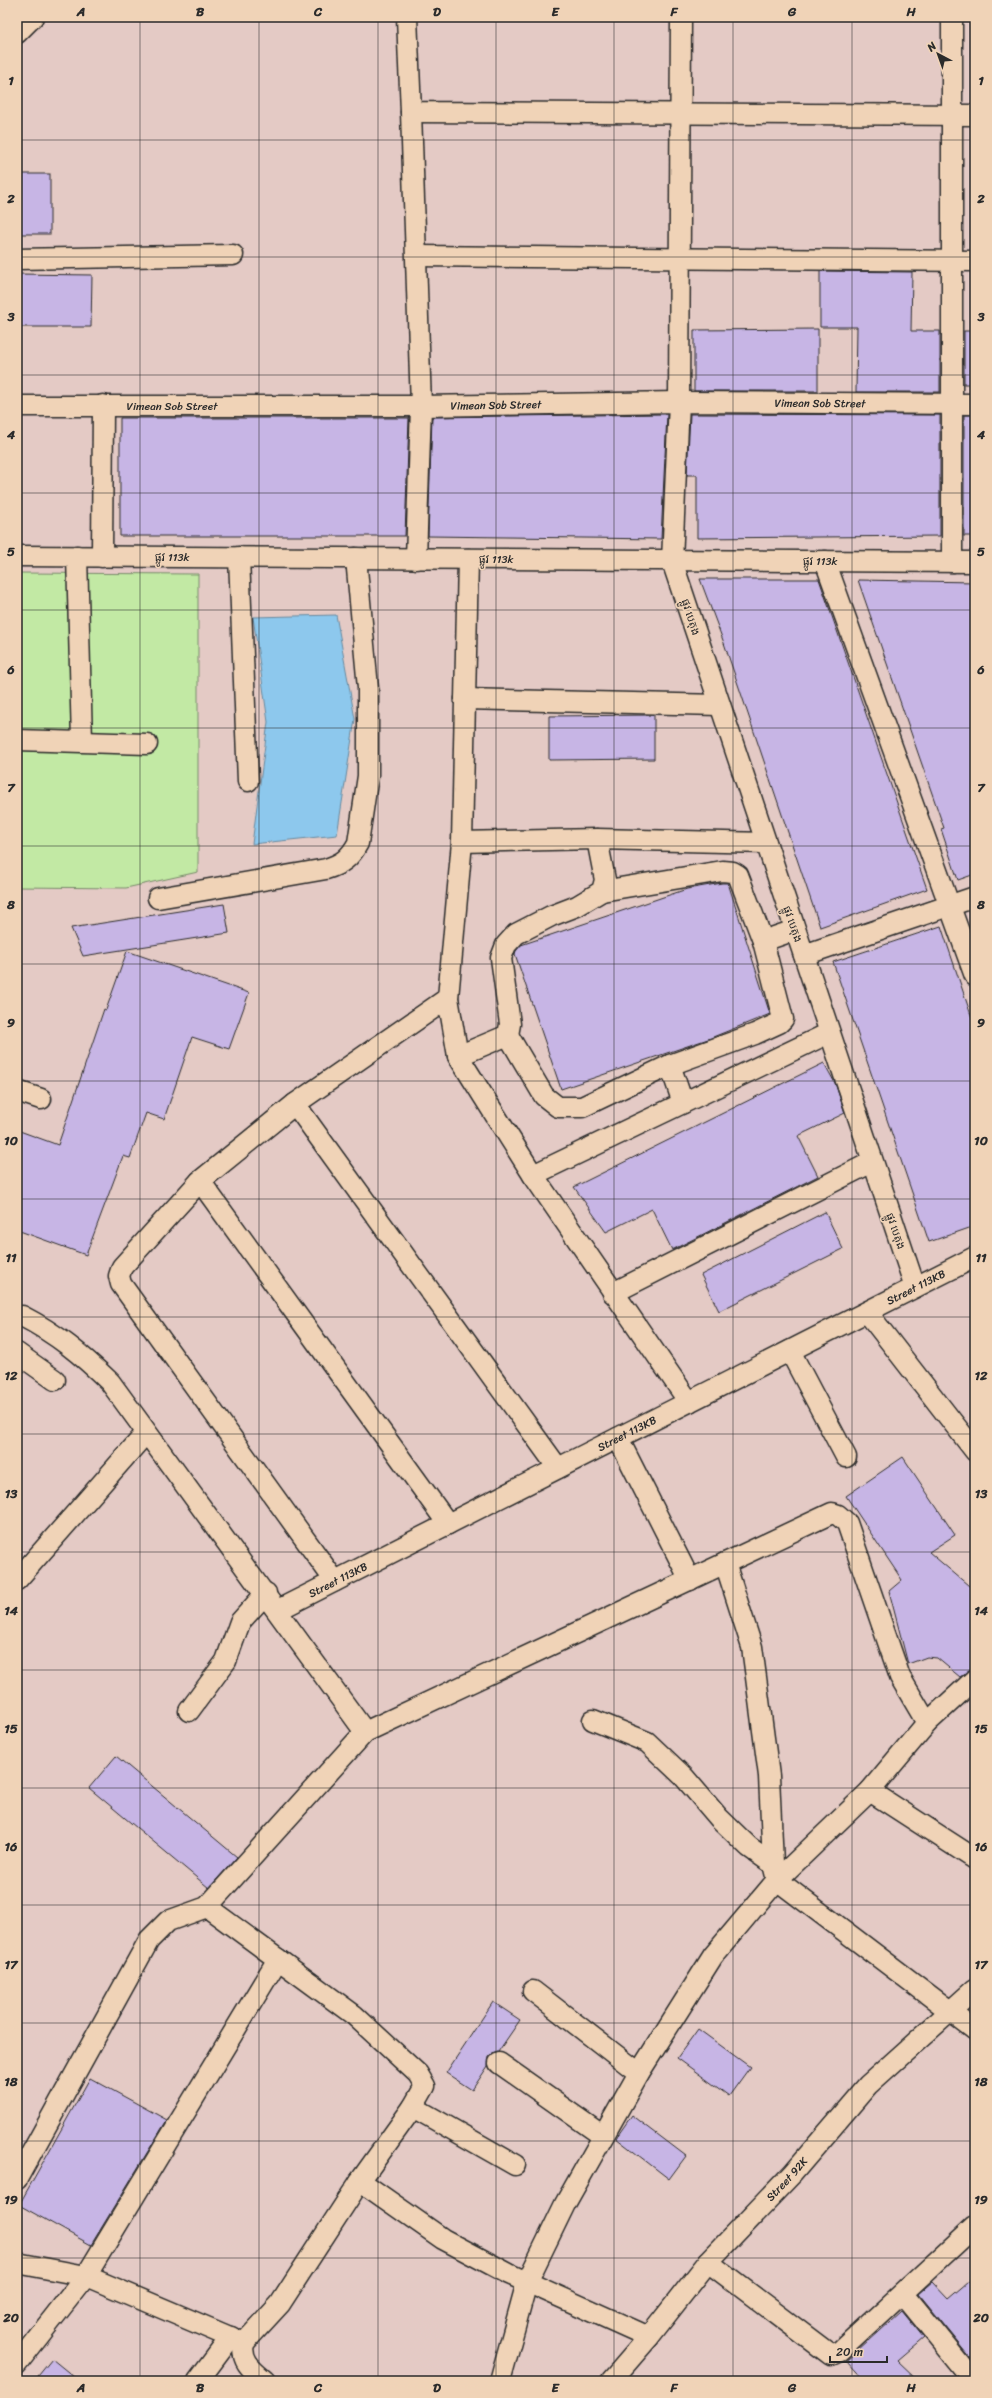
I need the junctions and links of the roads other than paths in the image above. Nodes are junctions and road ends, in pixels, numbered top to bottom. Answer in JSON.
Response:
{"nodes":[{"id":1,"x":33,"y":17,"type":"edge"},
{"id":2,"x":407,"y":17,"type":"edge"},
{"id":3,"x":681,"y":17,"type":"edge"},
{"id":4,"x":952,"y":17,"type":"edge"},
{"id":5,"x":17,"y":33,"type":"edge"},
{"id":6,"x":411,"y":112,"type":"junction"},
{"id":7,"x":680,"y":115,"type":"junction"},
{"id":8,"x":952,"y":115,"type":"junction"},
{"id":9,"x":975,"y":115,"type":"edge"},
{"id":10,"x":233,"y":255,"type":"dead end"},
{"id":11,"x":417,"y":256,"type":"junction"},
{"id":12,"x":678,"y":258,"type":"junction"},
{"id":13,"x":17,"y":259,"type":"edge"},
{"id":14,"x":952,"y":261,"type":"junction"},
{"id":15,"x":975,"y":261,"type":"edge"},
{"id":16,"x":679,"y":402,"type":"junction"},
{"id":17,"x":103,"y":404,"type":"junction"},
{"id":18,"x":951,"y":404,"type":"junction"},
{"id":19,"x":975,"y":404,"type":"edge"},
{"id":20,"x":17,"y":406,"type":"edge"},
{"id":21,"x":420,"y":406,"type":"junction"},
{"id":22,"x":17,"y":556,"type":"edge"},
{"id":23,"x":77,"y":556,"type":"junction"},
{"id":24,"x":102,"y":557,"type":"junction"},
{"id":25,"x":239,"y":557,"type":"junction"},
{"id":26,"x":356,"y":558,"type":"junction"},
{"id":27,"x":416,"y":559,"type":"junction"},
{"id":28,"x":468,"y":559,"type":"junction"},
{"id":29,"x":672,"y":560,"type":"junction"},
{"id":30,"x":825,"y":562,"type":"junction"},
{"id":31,"x":952,"y":562,"type":"junction"},
{"id":32,"x":975,"y":562,"type":"edge"},
{"id":33,"x":465,"y":698,"type":"junction"},
{"id":34,"x":720,"y":705,"type":"junction"},
{"id":35,"x":17,"y":740,"type":"edge"},
{"id":36,"x":82,"y":741,"type":"junction"},
{"id":37,"x":147,"y":744,"type":"dead end"},
{"id":38,"x":248,"y":780,"type":"dead end"},
{"id":39,"x":596,"y":839,"type":"junction"},
{"id":40,"x":462,"y":842,"type":"junction"},
{"id":41,"x":766,"y":843,"type":"junction"},
{"id":42,"x":602,"y":891,"type":"junction"},
{"id":43,"x":975,"y":896,"type":"edge"},
{"id":44,"x":158,"y":898,"type":"dead end"},
{"id":45,"x":951,"y":905,"type":"junction"},
{"id":46,"x":795,"y":930,"type":"junction"},
{"id":47,"x":763,"y":941,"type":"junction"},
{"id":48,"x":804,"y":955,"type":"junction"},
{"id":49,"x":975,"y":976,"type":"edge"},
{"id":50,"x":448,"y":998,"type":"junction"},
{"id":51,"x":829,"y":1033,"type":"junction"},
{"id":52,"x":508,"y":1035,"type":"junction"},
{"id":53,"x":458,"y":1056,"type":"junction"},
{"id":54,"x":670,"y":1064,"type":"junction"},
{"id":55,"x":17,"y":1092,"type":"edge"},
{"id":56,"x":41,"y":1099,"type":"dead end"},
{"id":57,"x":683,"y":1103,"type":"junction"},
{"id":58,"x":295,"y":1104,"type":"junction"},
{"id":59,"x":872,"y":1162,"type":"junction"},
{"id":60,"x":534,"y":1175,"type":"junction"},
{"id":61,"x":200,"y":1180,"type":"junction"},
{"id":62,"x":975,"y":1257,"type":"edge"},
{"id":63,"x":915,"y":1287,"type":"junction"},
{"id":64,"x":613,"y":1293,"type":"junction"},
{"id":65,"x":867,"y":1312,"type":"junction"},
{"id":66,"x":17,"y":1317,"type":"edge"},
{"id":67,"x":790,"y":1351,"type":"junction"},
{"id":68,"x":17,"y":1353,"type":"edge"},
{"id":69,"x":55,"y":1380,"type":"dead end"},
{"id":70,"x":689,"y":1402,"type":"junction"},
{"id":71,"x":146,"y":1432,"type":"junction"},
{"id":72,"x":618,"y":1438,"type":"junction"},
{"id":73,"x":975,"y":1451,"type":"edge"},
{"id":74,"x":846,"y":1457,"type":"dead end"},
{"id":75,"x":558,"y":1468,"type":"junction"},
{"id":76,"x":448,"y":1524,"type":"junction"},
{"id":77,"x":725,"y":1563,"type":"junction"},
{"id":78,"x":17,"y":1580,"type":"edge"},
{"id":79,"x":690,"y":1580,"type":"junction"},
{"id":80,"x":335,"y":1581,"type":"junction"},
{"id":81,"x":266,"y":1593,"type":"junction"},
{"id":82,"x":278,"y":1610,"type":"junction"},
{"id":83,"x":975,"y":1679,"type":"edge"},
{"id":84,"x":189,"y":1712,"type":"dead end"},
{"id":85,"x":593,"y":1720,"type":"dead end"},
{"id":86,"x":927,"y":1722,"type":"junction"},
{"id":87,"x":365,"y":1732,"type":"junction"},
{"id":88,"x":870,"y":1791,"type":"junction"},
{"id":89,"x":975,"y":1859,"type":"edge"},
{"id":90,"x":775,"y":1872,"type":"junction"},
{"id":91,"x":207,"y":1907,"type":"junction"},
{"id":92,"x":278,"y":1959,"type":"junction"},
{"id":93,"x":975,"y":1989,"type":"edge"},
{"id":94,"x":533,"y":1991,"type":"dead end"},
{"id":95,"x":950,"y":2012,"type":"junction"},
{"id":96,"x":975,"y":2030,"type":"edge"},
{"id":97,"x":499,"y":2063,"type":"dead end"},
{"id":98,"x":639,"y":2073,"type":"junction"},
{"id":99,"x":413,"y":2107,"type":"junction"},
{"id":100,"x":603,"y":2136,"type":"junction"},
{"id":101,"x":515,"y":2164,"type":"dead end"},
{"id":102,"x":17,"y":2179,"type":"edge"},
{"id":103,"x":360,"y":2181,"type":"junction"},
{"id":104,"x":975,"y":2226,"type":"edge"},
{"id":105,"x":708,"y":2262,"type":"junction"},
{"id":106,"x":17,"y":2263,"type":"edge"},
{"id":107,"x":86,"y":2276,"type":"junction"},
{"id":108,"x":527,"y":2282,"type":"junction"},
{"id":109,"x":902,"y":2294,"type":"junction"},
{"id":110,"x":649,"y":2337,"type":"junction"},
{"id":111,"x":237,"y":2340,"type":"junction"},
{"id":112,"x":17,"y":2364,"type":"edge"},
{"id":113,"x":198,"y":2381,"type":"edge"},
{"id":114,"x":266,"y":2381,"type":"edge"},
{"id":115,"x":500,"y":2381,"type":"edge"},
{"id":116,"x":611,"y":2381,"type":"edge"},
{"id":117,"x":974,"y":2381,"type":"edge"}],
"edges":[{"from":1,"to":5,"type":"street"},
{"from":2,"to":6,"type":"street"},
{"from":3,"to":7,"type":"street"},
{"from":4,"to":8,"type":"street"},
{"from":6,"to":7,"type":"street"},
{"from":6,"to":11,"type":"street"},
{"from":7,"to":8,"type":"street"},
{"from":7,"to":12,"type":"street"},
{"from":8,"to":9,"type":"street"},
{"from":8,"to":14,"type":"street"},
{"from":10,"to":13,"type":"street"},
{"from":11,"to":12,"type":"street"},
{"from":11,"to":21,"type":"street"},
{"from":12,"to":14,"type":"street"},
{"from":12,"to":16,"type":"street"},
{"from":14,"to":15,"type":"street"},
{"from":14,"to":18,"type":"street"},
{"from":16,"to":18,"type":"street","name":"Vimean Sob Street"},
{"from":16,"to":21,"type":"street","name":"Vimean Sob Street"},
{"from":16,"to":29,"type":"street"},
{"from":17,"to":20,"type":"street","name":"Vimean Sob Street"},
{"from":17,"to":21,"type":"street","name":"Vimean Sob Street"},
{"from":17,"to":24,"type":"street"},
{"from":18,"to":19,"type":"street","name":"Vimean Sob Street"},
{"from":18,"to":31,"type":"street"},
{"from":21,"to":27,"type":"street"},
{"from":22,"to":23,"type":"street","name":"ផ្លូវ 113k"},
{"from":23,"to":24,"type":"street","name":"ផ្លូវ 113k"},
{"from":23,"to":36,"type":"street"},
{"from":24,"to":25,"type":"street","name":"ផ្លូវ 113k"},
{"from":25,"to":26,"type":"street","name":"ផ្លូវ 113k"},
{"from":25,"to":38,"type":"street"},
{"from":26,"to":27,"type":"street","name":"ផ្លូវ 113k"},
{"from":26,"to":44,"type":"street"},
{"from":27,"to":28,"type":"street","name":"ផ្លូវ 113k"},
{"from":28,"to":29,"type":"street","name":"ផ្លូវ 113k"},
{"from":28,"to":33,"type":"street"},
{"from":29,"to":30,"type":"street","name":"ផ្លូវ 113k"},
{"from":29,"to":34,"type":"street","name":"ផ្លូវ បេតុង"},
{"from":30,"to":31,"type":"street","name":"ផ្លូវ 113k"},
{"from":30,"to":45,"type":"street"},
{"from":31,"to":32,"type":"street","name":"ផ្លូវ 113k"},
{"from":33,"to":34,"type":"street"},
{"from":33,"to":40,"type":"street"},
{"from":34,"to":41,"type":"street","name":"ផ្លូវ បេតុង"},
{"from":35,"to":36,"type":"street"},
{"from":36,"to":37,"type":"street"},
{"from":39,"to":40,"type":"street"},
{"from":39,"to":41,"type":"street"},
{"from":39,"to":42,"type":"street"},
{"from":40,"to":50,"type":"street"},
{"from":41,"to":46,"type":"street","name":"ផ្លូវ បេតុង"},
{"from":42,"to":47,"type":"street"},
{"from":42,"to":52,"type":"street"},
{"from":43,"to":45,"type":"street"},
{"from":45,"to":48,"type":"street"},
{"from":45,"to":49,"type":"street"},
{"from":46,"to":47,"type":"street"},
{"from":46,"to":48,"type":"street","name":"ផ្លូវ បេតុង"},
{"from":47,"to":54,"type":"street"},
{"from":48,"to":51,"type":"street","name":"ផ្លូវ បេតុង"},
{"from":50,"to":53,"type":"street"},
{"from":50,"to":58,"type":"street"},
{"from":51,"to":57,"type":"street"},
{"from":51,"to":59,"type":"street","name":"ផ្លូវ បេតុង"},
{"from":52,"to":53,"type":"street"},
{"from":52,"to":54,"type":"street"},
{"from":53,"to":60,"type":"street"},
{"from":54,"to":57,"type":"street"},
{"from":55,"to":56,"type":"street"},
{"from":57,"to":60,"type":"street"},
{"from":58,"to":61,"type":"street"},
{"from":58,"to":75,"type":"street"},
{"from":59,"to":63,"type":"street","name":"ផ្លូវ បេតុង"},
{"from":59,"to":64,"type":"street"},
{"from":60,"to":64,"type":"street"},
{"from":61,"to":76,"type":"street"},
{"from":61,"to":80,"type":"street"},
{"from":62,"to":63,"type":"street","name":"Street 113KB"},
{"from":63,"to":65,"type":"street","name":"Street 113KB"},
{"from":64,"to":70,"type":"street"},
{"from":65,"to":67,"type":"street","name":"Street 113KB"},
{"from":65,"to":73,"type":"street"},
{"from":66,"to":71,"type":"street"},
{"from":67,"to":70,"type":"street","name":"Street 113KB"},
{"from":67,"to":74,"type":"street"},
{"from":68,"to":69,"type":"street"},
{"from":70,"to":72,"type":"street","name":"Street 113KB"},
{"from":71,"to":78,"type":"street"},
{"from":71,"to":81,"type":"street"},
{"from":72,"to":75,"type":"street","name":"Street 113KB"},
{"from":72,"to":79,"type":"street"},
{"from":75,"to":76,"type":"street","name":"Street 113KB"},
{"from":76,"to":80,"type":"street","name":"Street 113KB"},
{"from":77,"to":79,"type":"street"},
{"from":77,"to":86,"type":"street"},
{"from":77,"to":90,"type":"street"},
{"from":79,"to":87,"type":"street"},
{"from":80,"to":82,"type":"street","name":"Street 113KB"},
{"from":81,"to":82,"type":"street"},
{"from":81,"to":84,"type":"street"},
{"from":82,"to":87,"type":"street"},
{"from":83,"to":86,"type":"street"},
{"from":85,"to":90,"type":"street"},
{"from":86,"to":88,"type":"street"},
{"from":87,"to":91,"type":"street"},
{"from":88,"to":89,"type":"street"},
{"from":88,"to":90,"type":"street"},
{"from":90,"to":95,"type":"street"},
{"from":90,"to":98,"type":"street"},
{"from":91,"to":92,"type":"street"},
{"from":91,"to":102,"type":"street"},
{"from":92,"to":99,"type":"street"},
{"from":92,"to":107,"type":"street"},
{"from":93,"to":95,"type":"street","name":"Street 92K"},
{"from":94,"to":98,"type":"street"},
{"from":95,"to":96,"type":"street"},
{"from":95,"to":105,"type":"street","name":"Street 92K"},
{"from":97,"to":100,"type":"street"},
{"from":98,"to":100,"type":"street"},
{"from":99,"to":101,"type":"street"},
{"from":99,"to":103,"type":"street"},
{"from":100,"to":108,"type":"street"},
{"from":103,"to":108,"type":"street"},
{"from":103,"to":111,"type":"street"},
{"from":104,"to":109,"type":"street"},
{"from":105,"to":109,"type":"street"},
{"from":105,"to":110,"type":"street","name":"Street 92K"},
{"from":106,"to":107,"type":"street"},
{"from":107,"to":111,"type":"street"},
{"from":107,"to":112,"type":"street"},
{"from":108,"to":110,"type":"street"},
{"from":108,"to":115,"type":"street"},
{"from":109,"to":117,"type":"street"},
{"from":110,"to":116,"type":"street","name":"Street 92K"},
{"from":111,"to":113,"type":"street"},
{"from":111,"to":114,"type":"street"}]}
